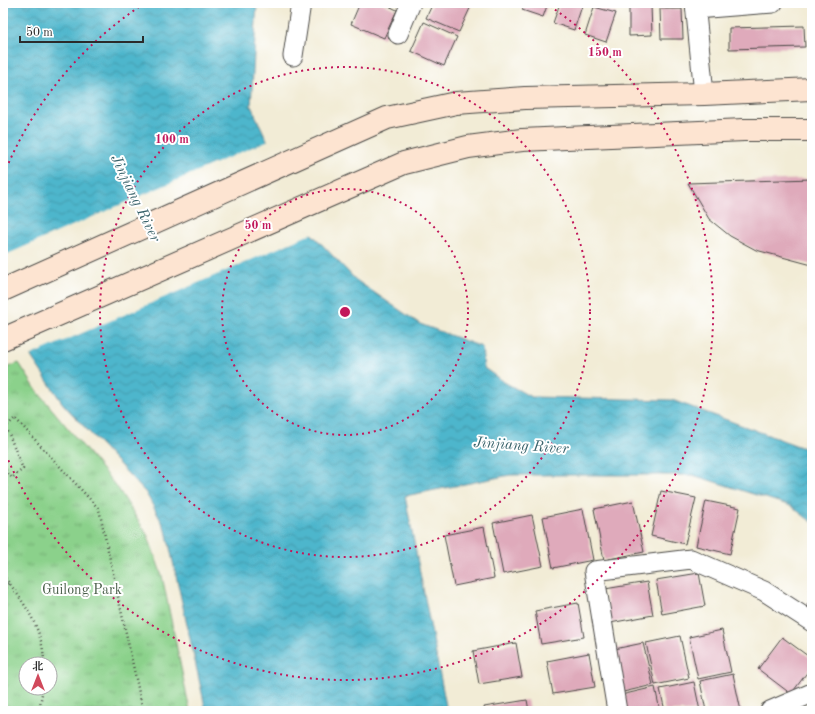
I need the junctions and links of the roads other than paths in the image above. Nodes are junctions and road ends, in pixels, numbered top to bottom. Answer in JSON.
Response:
{"nodes":[{"id":1,"x":301,"y":3,"type":"edge"},
{"id":2,"x":411,"y":3,"type":"edge"},
{"id":3,"x":773,"y":3,"type":"edge"},
{"id":4,"x":747,"y":5,"type":"edge"},
{"id":5,"x":696,"y":6,"type":"edge"},
{"id":6,"x":398,"y":34,"type":"dead end"},
{"id":7,"x":293,"y":56,"type":"dead end"},
{"id":8,"x":812,"y":89,"type":"edge"},
{"id":9,"x":704,"y":94,"type":"junction"},
{"id":10,"x":812,"y":130,"type":"edge"},
{"id":11,"x":3,"y":290,"type":"edge"},
{"id":12,"x":3,"y":339,"type":"edge"},
{"id":13,"x":812,"y":622,"type":"edge"},
{"id":14,"x":812,"y":693,"type":"edge"},
{"id":15,"x":617,"y":711,"type":"edge"},
{"id":16,"x":770,"y":711,"type":"edge"}],
"edges":[{"from":1,"to":7,"type":"street"},
{"from":2,"to":6,"type":"street"},
{"from":3,"to":4,"type":"street"},
{"from":4,"to":5,"type":"street"},
{"from":5,"to":9,"type":"street"},
{"from":8,"to":9,"type":"main road"},
{"from":9,"to":11,"type":"main road"},
{"from":10,"to":12,"type":"main road"},
{"from":13,"to":15,"type":"street"},
{"from":14,"to":16,"type":"street"}]}
